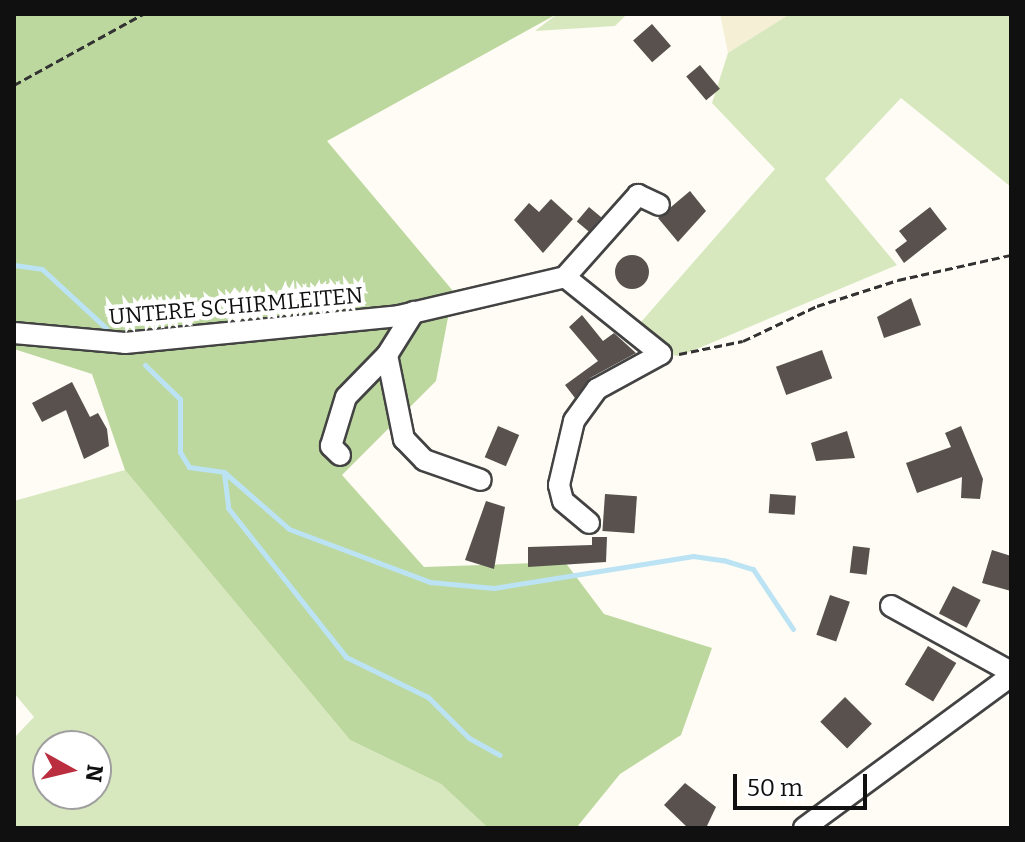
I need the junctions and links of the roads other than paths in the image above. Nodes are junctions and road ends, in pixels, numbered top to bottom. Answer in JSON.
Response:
{"nodes":[{"id":1,"x":659,"y":205,"type":"dead end"},
{"id":2,"x":565,"y":277,"type":"junction"},
{"id":3,"x":414,"y":312,"type":"junction"},
{"id":4,"x":14,"y":333,"type":"edge"},
{"id":5,"x":387,"y":355,"type":"junction"},
{"id":6,"x":340,"y":455,"type":"dead end"},
{"id":7,"x":481,"y":480,"type":"dead end"},
{"id":8,"x":589,"y":523,"type":"dead end"},
{"id":9,"x":891,"y":606,"type":"dead end"},
{"id":10,"x":1011,"y":674,"type":"edge"},
{"id":11,"x":804,"y":828,"type":"edge"}],
"edges":[{"from":1,"to":2,"type":"street"},
{"from":2,"to":3,"type":"street","name":"UNTERE SCHIRMLEITEN"},
{"from":2,"to":8,"type":"street"},
{"from":3,"to":4,"type":"street","name":"UNTERE SCHIRMLEITEN"},
{"from":3,"to":5,"type":"street"},
{"from":5,"to":6,"type":"street"},
{"from":5,"to":7,"type":"street"},
{"from":9,"to":10,"type":"street"},
{"from":10,"to":11,"type":"street"}]}
